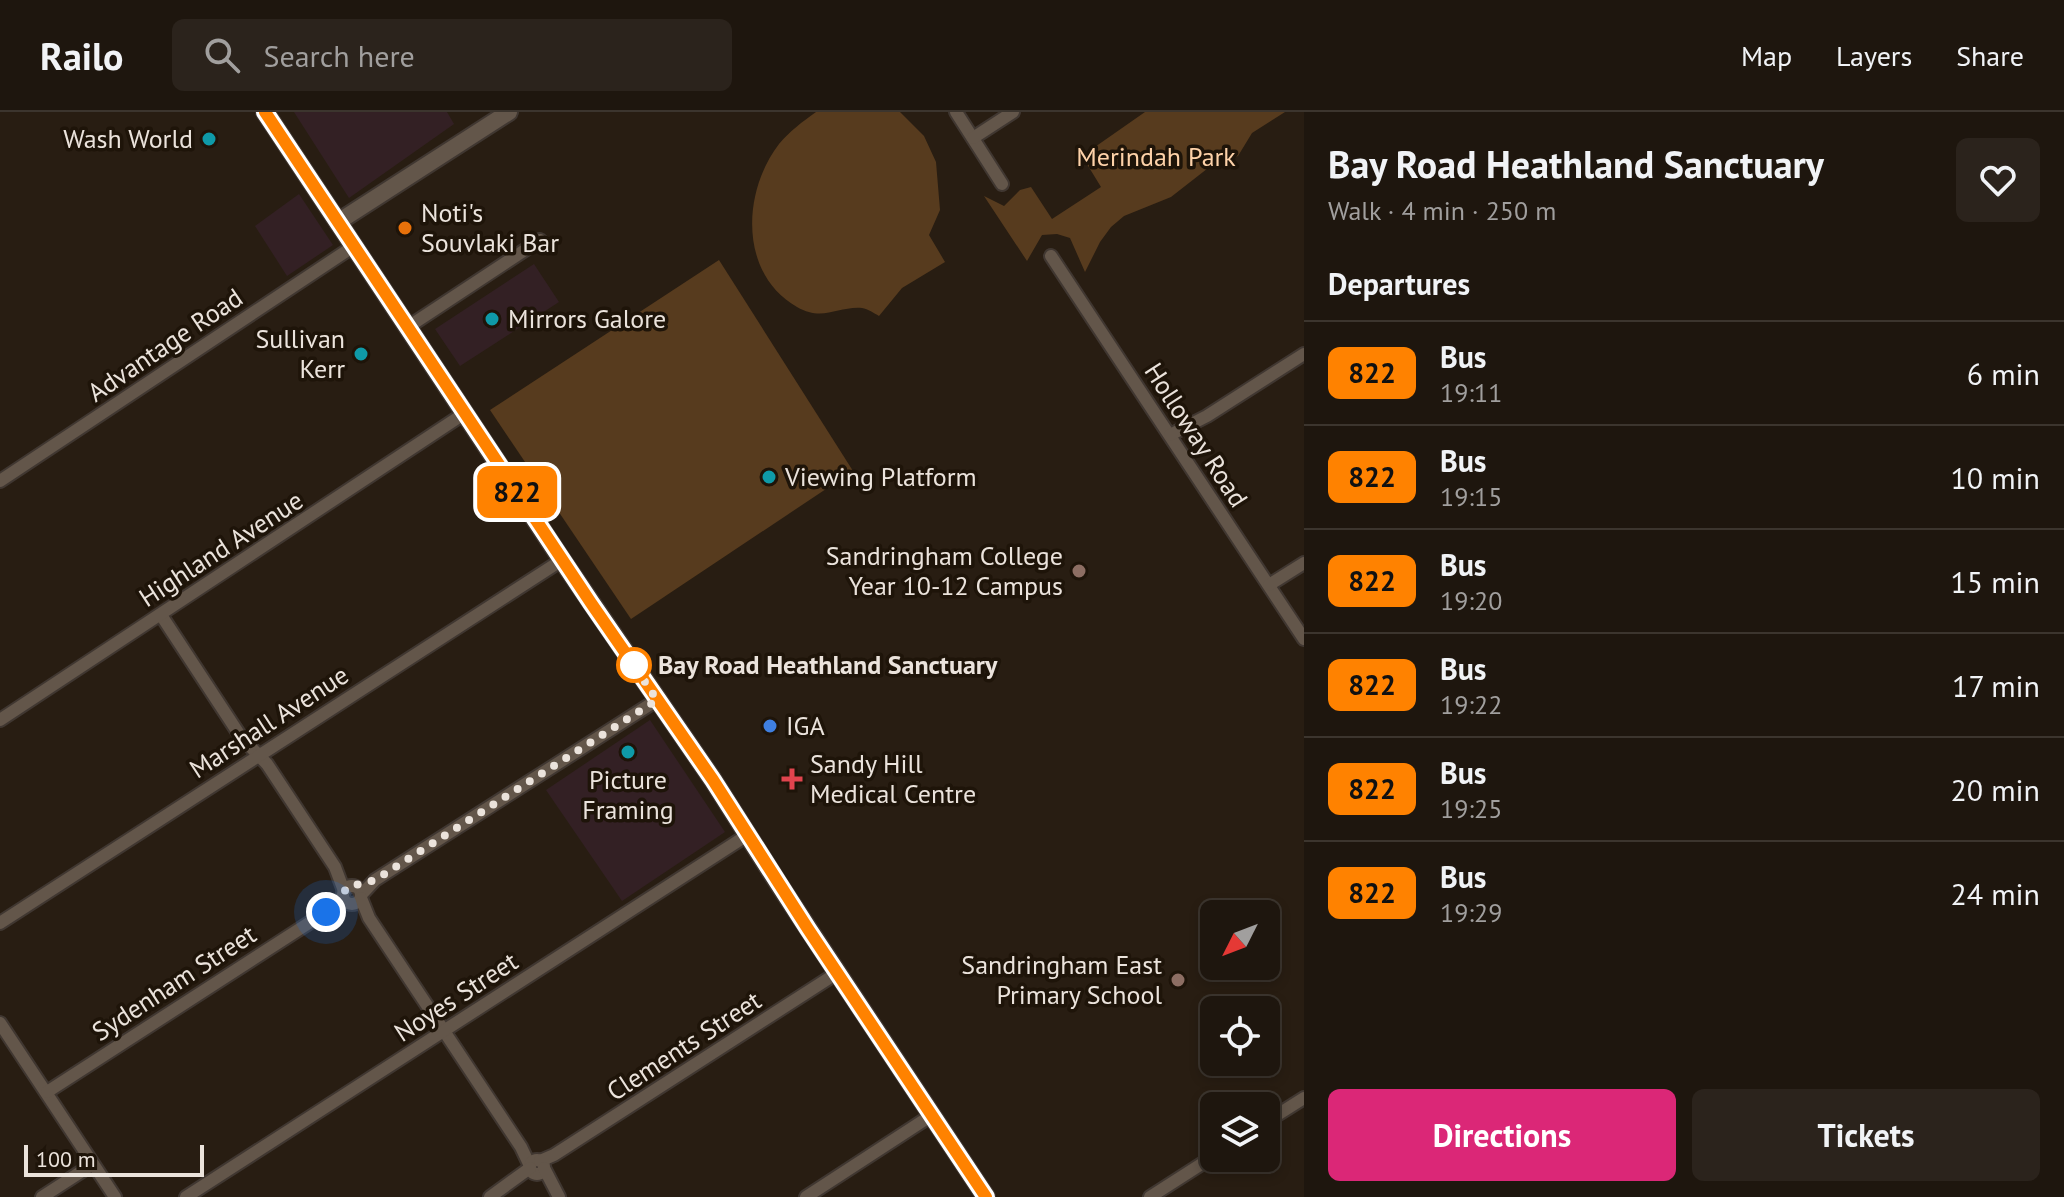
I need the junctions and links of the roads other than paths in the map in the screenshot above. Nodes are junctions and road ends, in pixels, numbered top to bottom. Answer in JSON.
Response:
{"nodes":[{"id":1,"x":265,"y":112,"type":"edge"},
{"id":2,"x":509,"y":112,"type":"edge"},
{"id":3,"x":956,"y":112,"type":"edge"},
{"id":4,"x":1013,"y":112,"type":"edge"},
{"id":5,"x":973,"y":138,"type":"junction"},
{"id":6,"x":1002,"y":184,"type":"dead end"},
{"id":7,"x":338,"y":222,"type":"junction"},
{"id":8,"x":540,"y":240,"type":"dead end"},
{"id":9,"x":354,"y":246,"type":"junction"},
{"id":10,"x":1051,"y":256,"type":"dead end"},
{"id":11,"x":408,"y":327,"type":"junction"},
{"id":12,"x":1304,"y":354,"type":"edge"},
{"id":13,"x":465,"y":413,"type":"junction"},
{"id":14,"x":1172,"y":439,"type":"junction"},
{"id":15,"x":0,"y":481,"type":"edge"},
{"id":16,"x":562,"y":560,"type":"junction"},
{"id":17,"x":1304,"y":563,"type":"edge"},
{"id":18,"x":1269,"y":585,"type":"junction"},
{"id":19,"x":161,"y":615,"type":"junction"},
{"id":20,"x":1304,"y":639,"type":"edge"},
{"id":21,"x":657,"y":700,"type":"junction"},
{"id":22,"x":0,"y":720,"type":"edge"},
{"id":23,"x":258,"y":755,"type":"junction"},
{"id":24,"x":749,"y":834,"type":"junction"},
{"id":25,"x":352,"y":895,"type":"junction"},
{"id":26,"x":0,"y":923,"type":"edge"},
{"id":27,"x":837,"y":973,"type":"junction"},
{"id":28,"x":0,"y":1023,"type":"edge"},
{"id":29,"x":444,"y":1030,"type":"junction"},
{"id":30,"x":47,"y":1092,"type":"junction"},
{"id":31,"x":1304,"y":1098,"type":"edge"},
{"id":32,"x":1280,"y":1113,"type":"edge"},
{"id":33,"x":932,"y":1115,"type":"junction"},
{"id":34,"x":93,"y":1164,"type":"junction"},
{"id":35,"x":1200,"y":1165,"type":"edge"},
{"id":36,"x":537,"y":1167,"type":"junction"},
{"id":37,"x":42,"y":1197,"type":"edge"},
{"id":38,"x":115,"y":1197,"type":"edge"},
{"id":39,"x":186,"y":1197,"type":"edge"},
{"id":40,"x":490,"y":1197,"type":"edge"},
{"id":41,"x":559,"y":1197,"type":"edge"},
{"id":42,"x":806,"y":1197,"type":"edge"},
{"id":43,"x":986,"y":1197,"type":"edge"},
{"id":44,"x":1150,"y":1197,"type":"edge"}],
"edges":[{"from":1,"to":7,"type":"main road"},
{"from":2,"to":7,"type":"main road"},
{"from":3,"to":5,"type":"street"},
{"from":4,"to":5,"type":"street"},
{"from":5,"to":6,"type":"street"},
{"from":7,"to":9,"type":"main road"},
{"from":8,"to":11,"type":"street"},
{"from":9,"to":11,"type":"main road"},
{"from":9,"to":15,"type":"street","name":"Advantage Road"},
{"from":10,"to":14,"type":"street","name":"Holloway Road"},
{"from":11,"to":13,"type":"main road"},
{"from":12,"to":14,"type":"street"},
{"from":13,"to":16,"type":"main road"},
{"from":13,"to":19,"type":"street","name":"Highland Avenue"},
{"from":14,"to":18,"type":"street","name":"Holloway Road"},
{"from":16,"to":21,"type":"main road"},
{"from":16,"to":23,"type":"street","name":"Marshall Avenue"},
{"from":17,"to":18,"type":"street"},
{"from":18,"to":20,"type":"street","name":"Holloway Road"},
{"from":19,"to":22,"type":"street","name":"Highland Avenue"},
{"from":19,"to":23,"type":"street"},
{"from":21,"to":24,"type":"main road"},
{"from":21,"to":25,"type":"street","name":"Sydenham Street"},
{"from":23,"to":25,"type":"street"},
{"from":23,"to":26,"type":"street","name":"Marshall Avenue"},
{"from":24,"to":27,"type":"main road"},
{"from":24,"to":29,"type":"street","name":"Noyes Street"},
{"from":25,"to":29,"type":"street"},
{"from":25,"to":30,"type":"street","name":"Sydenham Street"},
{"from":27,"to":33,"type":"main road"},
{"from":27,"to":36,"type":"street","name":"Clements Street"},
{"from":28,"to":30,"type":"street"},
{"from":29,"to":36,"type":"street"},
{"from":29,"to":39,"type":"street","name":"Noyes Street"},
{"from":30,"to":34,"type":"street"},
{"from":31,"to":32,"type":"street"},
{"from":33,"to":42,"type":"street"},
{"from":33,"to":43,"type":"main road"},
{"from":34,"to":37,"type":"street"},
{"from":34,"to":38,"type":"street"},
{"from":35,"to":44,"type":"street"},
{"from":36,"to":40,"type":"street","name":"Clements Street"},
{"from":36,"to":41,"type":"street"}]}
